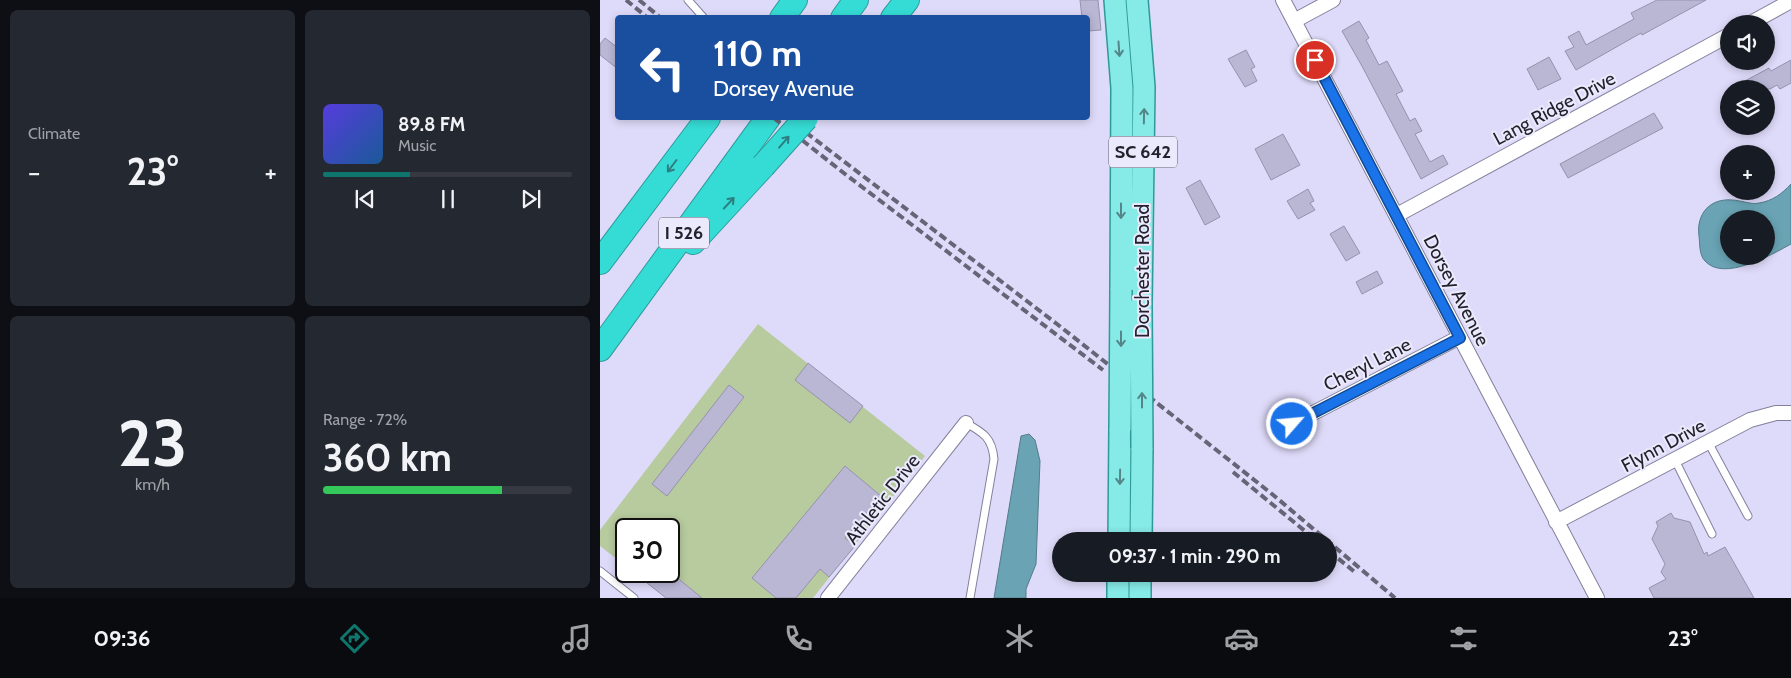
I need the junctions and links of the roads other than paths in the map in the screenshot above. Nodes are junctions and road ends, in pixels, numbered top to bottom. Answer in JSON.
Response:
{"nodes":[{"id":1,"x":688,"y":0,"type":"edge"},
{"id":2,"x":856,"y":0,"type":"edge"},
{"id":3,"x":907,"y":0,"type":"edge"},
{"id":4,"x":1115,"y":0,"type":"edge"},
{"id":5,"x":1137,"y":0,"type":"edge"},
{"id":6,"x":1284,"y":0,"type":"edge"},
{"id":7,"x":1332,"y":0,"type":"edge"},
{"id":8,"x":1791,"y":1,"type":"edge"},
{"id":9,"x":701,"y":15,"type":"edge"},
{"id":10,"x":845,"y":15,"type":"edge"},
{"id":11,"x":894,"y":15,"type":"edge"},
{"id":12,"x":1765,"y":15,"type":"edge"},
{"id":13,"x":1294,"y":21,"type":"junction"},
{"id":14,"x":1720,"y":40,"type":"edge"},
{"id":15,"x":766,"y":120,"type":"edge"},
{"id":16,"x":804,"y":120,"type":"edge"},
{"id":17,"x":704,"y":122,"type":"edge"},
{"id":18,"x":1397,"y":214,"type":"junction"},
{"id":19,"x":600,"y":262,"type":"edge"},
{"id":20,"x":624,"y":316,"type":"junction"},
{"id":21,"x":1460,"y":338,"type":"junction"},
{"id":22,"x":600,"y":349,"type":"edge"},
{"id":23,"x":1791,"y":413,"type":"edge"},
{"id":24,"x":966,"y":422,"type":"joint"},
{"id":25,"x":1292,"y":424,"type":"dead end"},
{"id":26,"x":1708,"y":442,"type":"junction"},
{"id":27,"x":1674,"y":460,"type":"junction"},
{"id":28,"x":1748,"y":516,"type":"dead end"},
{"id":29,"x":1556,"y":522,"type":"junction"},
{"id":30,"x":1119,"y":532,"type":"edge"},
{"id":31,"x":1141,"y":532,"type":"edge"},
{"id":32,"x":1712,"y":534,"type":"dead end"},
{"id":33,"x":600,"y":571,"type":"edge"},
{"id":34,"x":1118,"y":582,"type":"edge"},
{"id":35,"x":1140,"y":582,"type":"edge"},
{"id":36,"x":634,"y":598,"type":"edge"},
{"id":37,"x":828,"y":598,"type":"edge"},
{"id":38,"x":970,"y":598,"type":"edge"},
{"id":39,"x":1118,"y":598,"type":"edge"},
{"id":40,"x":1140,"y":598,"type":"edge"},
{"id":41,"x":1597,"y":598,"type":"edge"}],
"edges":[{"from":1,"to":9,"type":"lane"},
{"from":2,"to":10,"type":"highway"},
{"from":3,"to":11,"type":"highway"},
{"from":4,"to":30,"type":"main road","name":"Dorchester Road","number":"SC 642","one_way":true,"bridge":true},
{"from":31,"to":5,"type":"main road","name":"Dorchester Road","number":"SC 642","one_way":true,"bridge":true},
{"from":6,"to":13,"type":"street","name":"Dorsey Avenue"},
{"from":7,"to":13,"type":"street"},
{"from":8,"to":12,"type":"street"},
{"from":13,"to":18,"type":"street","name":"Dorsey Avenue"},
{"from":14,"to":18,"type":"street","name":"Lang Ridge Drive"},
{"from":15,"to":20,"type":"highway","number":"I 526"},
{"from":20,"to":16,"type":"highway","one_way":true,"bridge":true},
{"from":17,"to":19,"type":"highway","number":"I 526","one_way":true},
{"from":18,"to":21,"type":"street","name":"Dorsey Avenue"},
{"from":20,"to":22,"type":"highway","number":"I 526"},
{"from":21,"to":25,"type":"street","name":"Cheryl Lane"},
{"from":21,"to":29,"type":"street","name":"Dorsey Avenue"},
{"from":23,"to":26,"type":"street","name":"Flynn Drive"},
{"from":24,"to":37,"type":"street","name":"Athletic Drive"},
{"from":24,"to":38,"type":"lane"},
{"from":26,"to":27,"type":"street","name":"Flynn Drive"},
{"from":26,"to":28,"type":"lane"},
{"from":27,"to":29,"type":"street","name":"Flynn Drive"},
{"from":27,"to":32,"type":"lane"},
{"from":29,"to":41,"type":"street","name":"Dorsey Avenue"},
{"from":33,"to":36,"type":"lane"},
{"from":34,"to":39,"type":"main road"},
{"from":35,"to":40,"type":"main road"}]}
